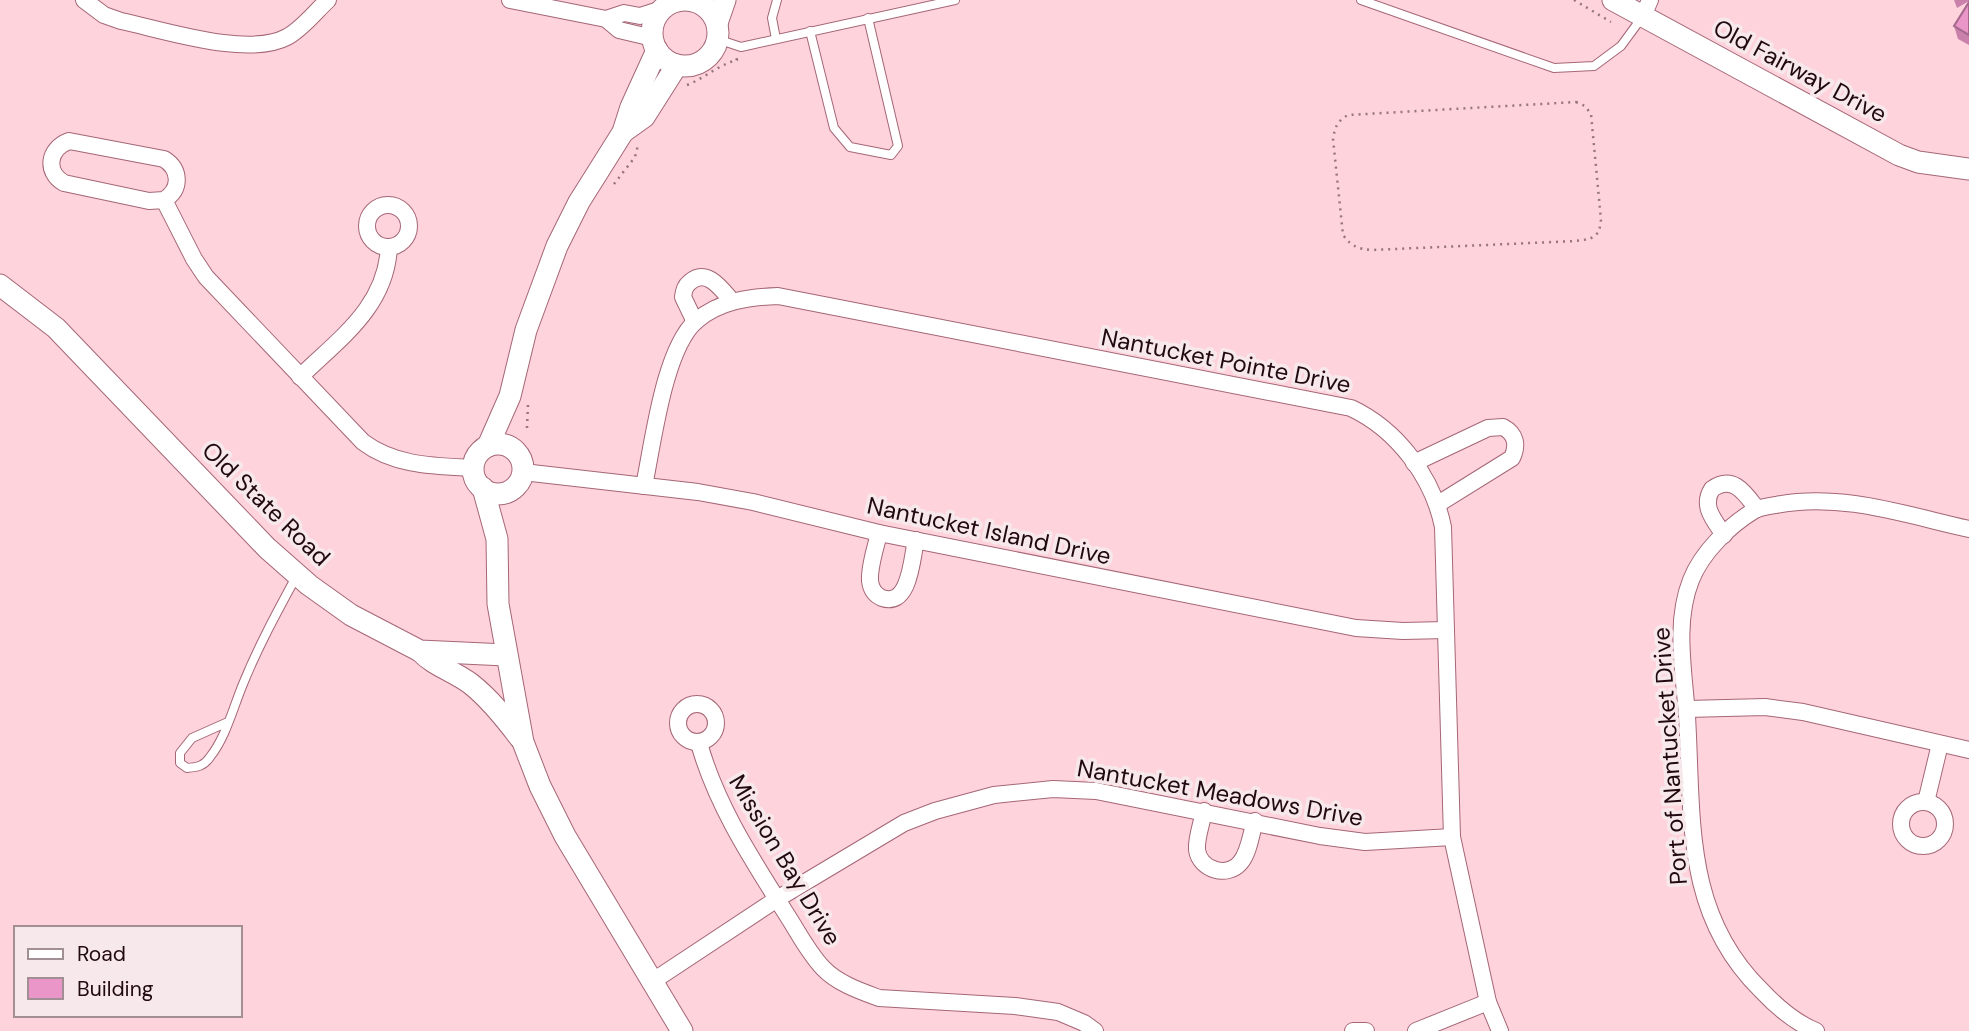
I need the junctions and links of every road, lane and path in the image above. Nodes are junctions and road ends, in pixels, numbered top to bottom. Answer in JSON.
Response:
{"nodes":[{"id":1,"x":83,"y":0,"type":"edge"},
{"id":2,"x":328,"y":0,"type":"edge"},
{"id":3,"x":510,"y":0,"type":"edge"},
{"id":4,"x":724,"y":0,"type":"edge"},
{"id":5,"x":777,"y":0,"type":"edge"},
{"id":6,"x":955,"y":0,"type":"edge"},
{"id":7,"x":1361,"y":0,"type":"edge"},
{"id":8,"x":1574,"y":0,"type":"edge"},
{"id":9,"x":1613,"y":0,"type":"edge"},
{"id":10,"x":694,"y":1,"type":"edge"},
{"id":11,"x":1645,"y":5,"type":"edge"},
{"id":12,"x":665,"y":8,"type":"junction"},
{"id":13,"x":868,"y":18,"type":"junction"},
{"id":14,"x":606,"y":19,"type":"junction"},
{"id":15,"x":1611,"y":22,"type":"dead end"},
{"id":16,"x":810,"y":31,"type":"junction"},
{"id":17,"x":723,"y":36,"type":"junction"},
{"id":18,"x":776,"y":39,"type":"junction"},
{"id":19,"x":655,"y":44,"type":"junction"},
{"id":20,"x":677,"y":65,"type":"junction"},
{"id":21,"x":682,"y":87,"type":"dead end"},
{"id":22,"x":1466,"y":107,"type":"joint"},
{"id":23,"x":631,"y":137,"type":"junction"},
{"id":24,"x":1969,"y":169,"type":"edge"},
{"id":25,"x":610,"y":188,"type":"dead end"},
{"id":26,"x":164,"y":200,"type":"junction"},
{"id":27,"x":389,"y":247,"type":"dead end"},
{"id":28,"x":0,"y":285,"type":"edge"},
{"id":29,"x":732,"y":301,"type":"junction"},
{"id":30,"x":695,"y":322,"type":"junction"},
{"id":31,"x":300,"y":377,"type":"junction"},
{"id":32,"x":520,"y":398,"type":"junction"},
{"id":33,"x":527,"y":428,"type":"dead end"},
{"id":34,"x":488,"y":446,"type":"junction"},
{"id":35,"x":516,"y":450,"type":"junction"},
{"id":36,"x":1414,"y":463,"type":"junction"},
{"id":37,"x":473,"y":468,"type":"junction"},
{"id":38,"x":523,"y":472,"type":"junction"},
{"id":39,"x":644,"y":486,"type":"junction"},
{"id":40,"x":482,"y":488,"type":"junction"},
{"id":41,"x":511,"y":490,"type":"junction"},
{"id":42,"x":1438,"y":504,"type":"junction"},
{"id":43,"x":1757,"y":509,"type":"junction"},
{"id":44,"x":1969,"y":528,"type":"edge"},
{"id":45,"x":879,"y":533,"type":"junction"},
{"id":46,"x":1724,"y":535,"type":"junction"},
{"id":47,"x":498,"y":539,"type":"junction"},
{"id":48,"x":916,"y":540,"type":"junction"},
{"id":49,"x":297,"y":575,"type":"junction"},
{"id":50,"x":1446,"y":630,"type":"junction"},
{"id":51,"x":420,"y":651,"type":"junction"},
{"id":52,"x":506,"y":655,"type":"junction"},
{"id":53,"x":1687,"y":709,"type":"junction"},
{"id":54,"x":228,"y":722,"type":"junction"},
{"id":55,"x":523,"y":742,"type":"junction"},
{"id":56,"x":699,"y":743,"type":"dead end"},
{"id":57,"x":1940,"y":744,"type":"junction"},
{"id":58,"x":1969,"y":750,"type":"edge"},
{"id":59,"x":1926,"y":802,"type":"dead end"},
{"id":60,"x":1204,"y":811,"type":"junction"},
{"id":61,"x":1255,"y":821,"type":"junction"},
{"id":62,"x":1452,"y":837,"type":"junction"},
{"id":63,"x":777,"y":899,"type":"junction"},
{"id":64,"x":653,"y":981,"type":"junction"},
{"id":65,"x":1488,"y":1002,"type":"junction"},
{"id":66,"x":1812,"y":1030,"type":"edge"},
{"id":67,"x":682,"y":1031,"type":"edge"},
{"id":68,"x":1095,"y":1031,"type":"edge"},
{"id":69,"x":1353,"y":1031,"type":"edge"},
{"id":70,"x":1366,"y":1031,"type":"edge"},
{"id":71,"x":1416,"y":1031,"type":"edge"},
{"id":72,"x":1500,"y":1031,"type":"edge"}],
"edges":[{"from":1,"to":2,"type":"street"},
{"from":3,"to":14,"type":"street"},
{"from":4,"to":17,"type":"street"},
{"from":5,"to":18,"type":"lane"},
{"from":6,"to":13,"type":"lane"},
{"from":7,"to":11,"type":"lane"},
{"from":8,"to":15,"type":"path"},
{"from":9,"to":11,"type":"street","name":"Old Fairway Drive"},
{"from":10,"to":12,"type":"street"},
{"from":10,"to":17,"type":"street"},
{"from":11,"to":24,"type":"street","name":"Old Fairway Drive"},
{"from":12,"to":14,"type":"street"},
{"from":12,"to":19,"type":"street"},
{"from":13,"to":16,"type":"lane"},
{"from":13,"to":16,"type":"lane"},
{"from":14,"to":19,"type":"street"},
{"from":16,"to":18,"type":"lane"},
{"from":17,"to":18,"type":"lane"},
{"from":17,"to":20,"type":"street"},
{"from":17,"to":21,"type":"path"},
{"from":19,"to":20,"type":"street"},
{"from":19,"to":23,"type":"street"},
{"from":20,"to":23,"type":"street"},
{"from":22,"to":22,"type":"path"},
{"from":23,"to":25,"type":"path"},
{"from":23,"to":32,"type":"street"},
{"from":26,"to":26,"type":"street"},
{"from":26,"to":31,"type":"street"},
{"from":27,"to":31,"type":"street"},
{"from":28,"to":49,"type":"street","name":"Old State Road"},
{"from":29,"to":30,"type":"street","name":"Nantucket Pointe Drive"},
{"from":29,"to":30,"type":"street"},
{"from":29,"to":36,"type":"street","name":"Nantucket Pointe Drive"},
{"from":30,"to":39,"type":"street","name":"Nantucket Pointe Drive"},
{"from":31,"to":37,"type":"street"},
{"from":32,"to":33,"type":"path"},
{"from":32,"to":34,"type":"street"},
{"from":32,"to":35,"type":"street"},
{"from":34,"to":35,"type":"street"},
{"from":34,"to":37,"type":"street"},
{"from":35,"to":38,"type":"street"},
{"from":36,"to":42,"type":"street","name":"Nantucket Pointe Drive"},
{"from":36,"to":42,"type":"street"},
{"from":37,"to":40,"type":"street"},
{"from":38,"to":39,"type":"street","name":"Nantucket Island Drive"},
{"from":38,"to":41,"type":"street"},
{"from":39,"to":45,"type":"street","name":"Nantucket Island Drive"},
{"from":40,"to":41,"type":"street"},
{"from":40,"to":47,"type":"street"},
{"from":41,"to":47,"type":"street"},
{"from":42,"to":50,"type":"street","name":"Nantucket Pointe Drive"},
{"from":43,"to":44,"type":"street","name":"Port of Nantucket Drive"},
{"from":43,"to":46,"type":"street","name":"Port of Nantucket Drive"},
{"from":43,"to":46,"type":"street"},
{"from":45,"to":48,"type":"street","name":"Nantucket Island Drive"},
{"from":45,"to":48,"type":"street"},
{"from":46,"to":53,"type":"street","name":"Port of Nantucket Drive"},
{"from":47,"to":52,"type":"street"},
{"from":48,"to":50,"type":"street","name":"Nantucket Island Drive"},
{"from":49,"to":51,"type":"street","name":"Old State Road"},
{"from":49,"to":54,"type":"lane"},
{"from":50,"to":62,"type":"street","name":"Nantucket Pointe Drive"},
{"from":51,"to":52,"type":"street","name":"Old State Road"},
{"from":51,"to":55,"type":"street"},
{"from":52,"to":55,"type":"street"},
{"from":53,"to":57,"type":"street"},
{"from":53,"to":66,"type":"street","name":"Port of Nantucket Drive"},
{"from":54,"to":54,"type":"lane"},
{"from":55,"to":64,"type":"street"},
{"from":56,"to":63,"type":"street","name":"Mission Bay Drive"},
{"from":57,"to":58,"type":"street"},
{"from":57,"to":59,"type":"street"},
{"from":60,"to":61,"type":"street","name":"Nantucket Meadows Drive"},
{"from":60,"to":61,"type":"street"},
{"from":60,"to":63,"type":"street","name":"Nantucket Meadows Drive"},
{"from":61,"to":62,"type":"street","name":"Nantucket Meadows Drive"},
{"from":62,"to":65,"type":"street","name":"Nantucket Pointe Drive"},
{"from":63,"to":64,"type":"street","name":"Nantucket Meadows Drive"},
{"from":63,"to":68,"type":"street","name":"Mission Bay Drive"},
{"from":64,"to":67,"type":"street"},
{"from":65,"to":71,"type":"street"},
{"from":65,"to":72,"type":"street","name":"Nantucket Pointe Drive"},
{"from":69,"to":70,"type":"street"}]}
